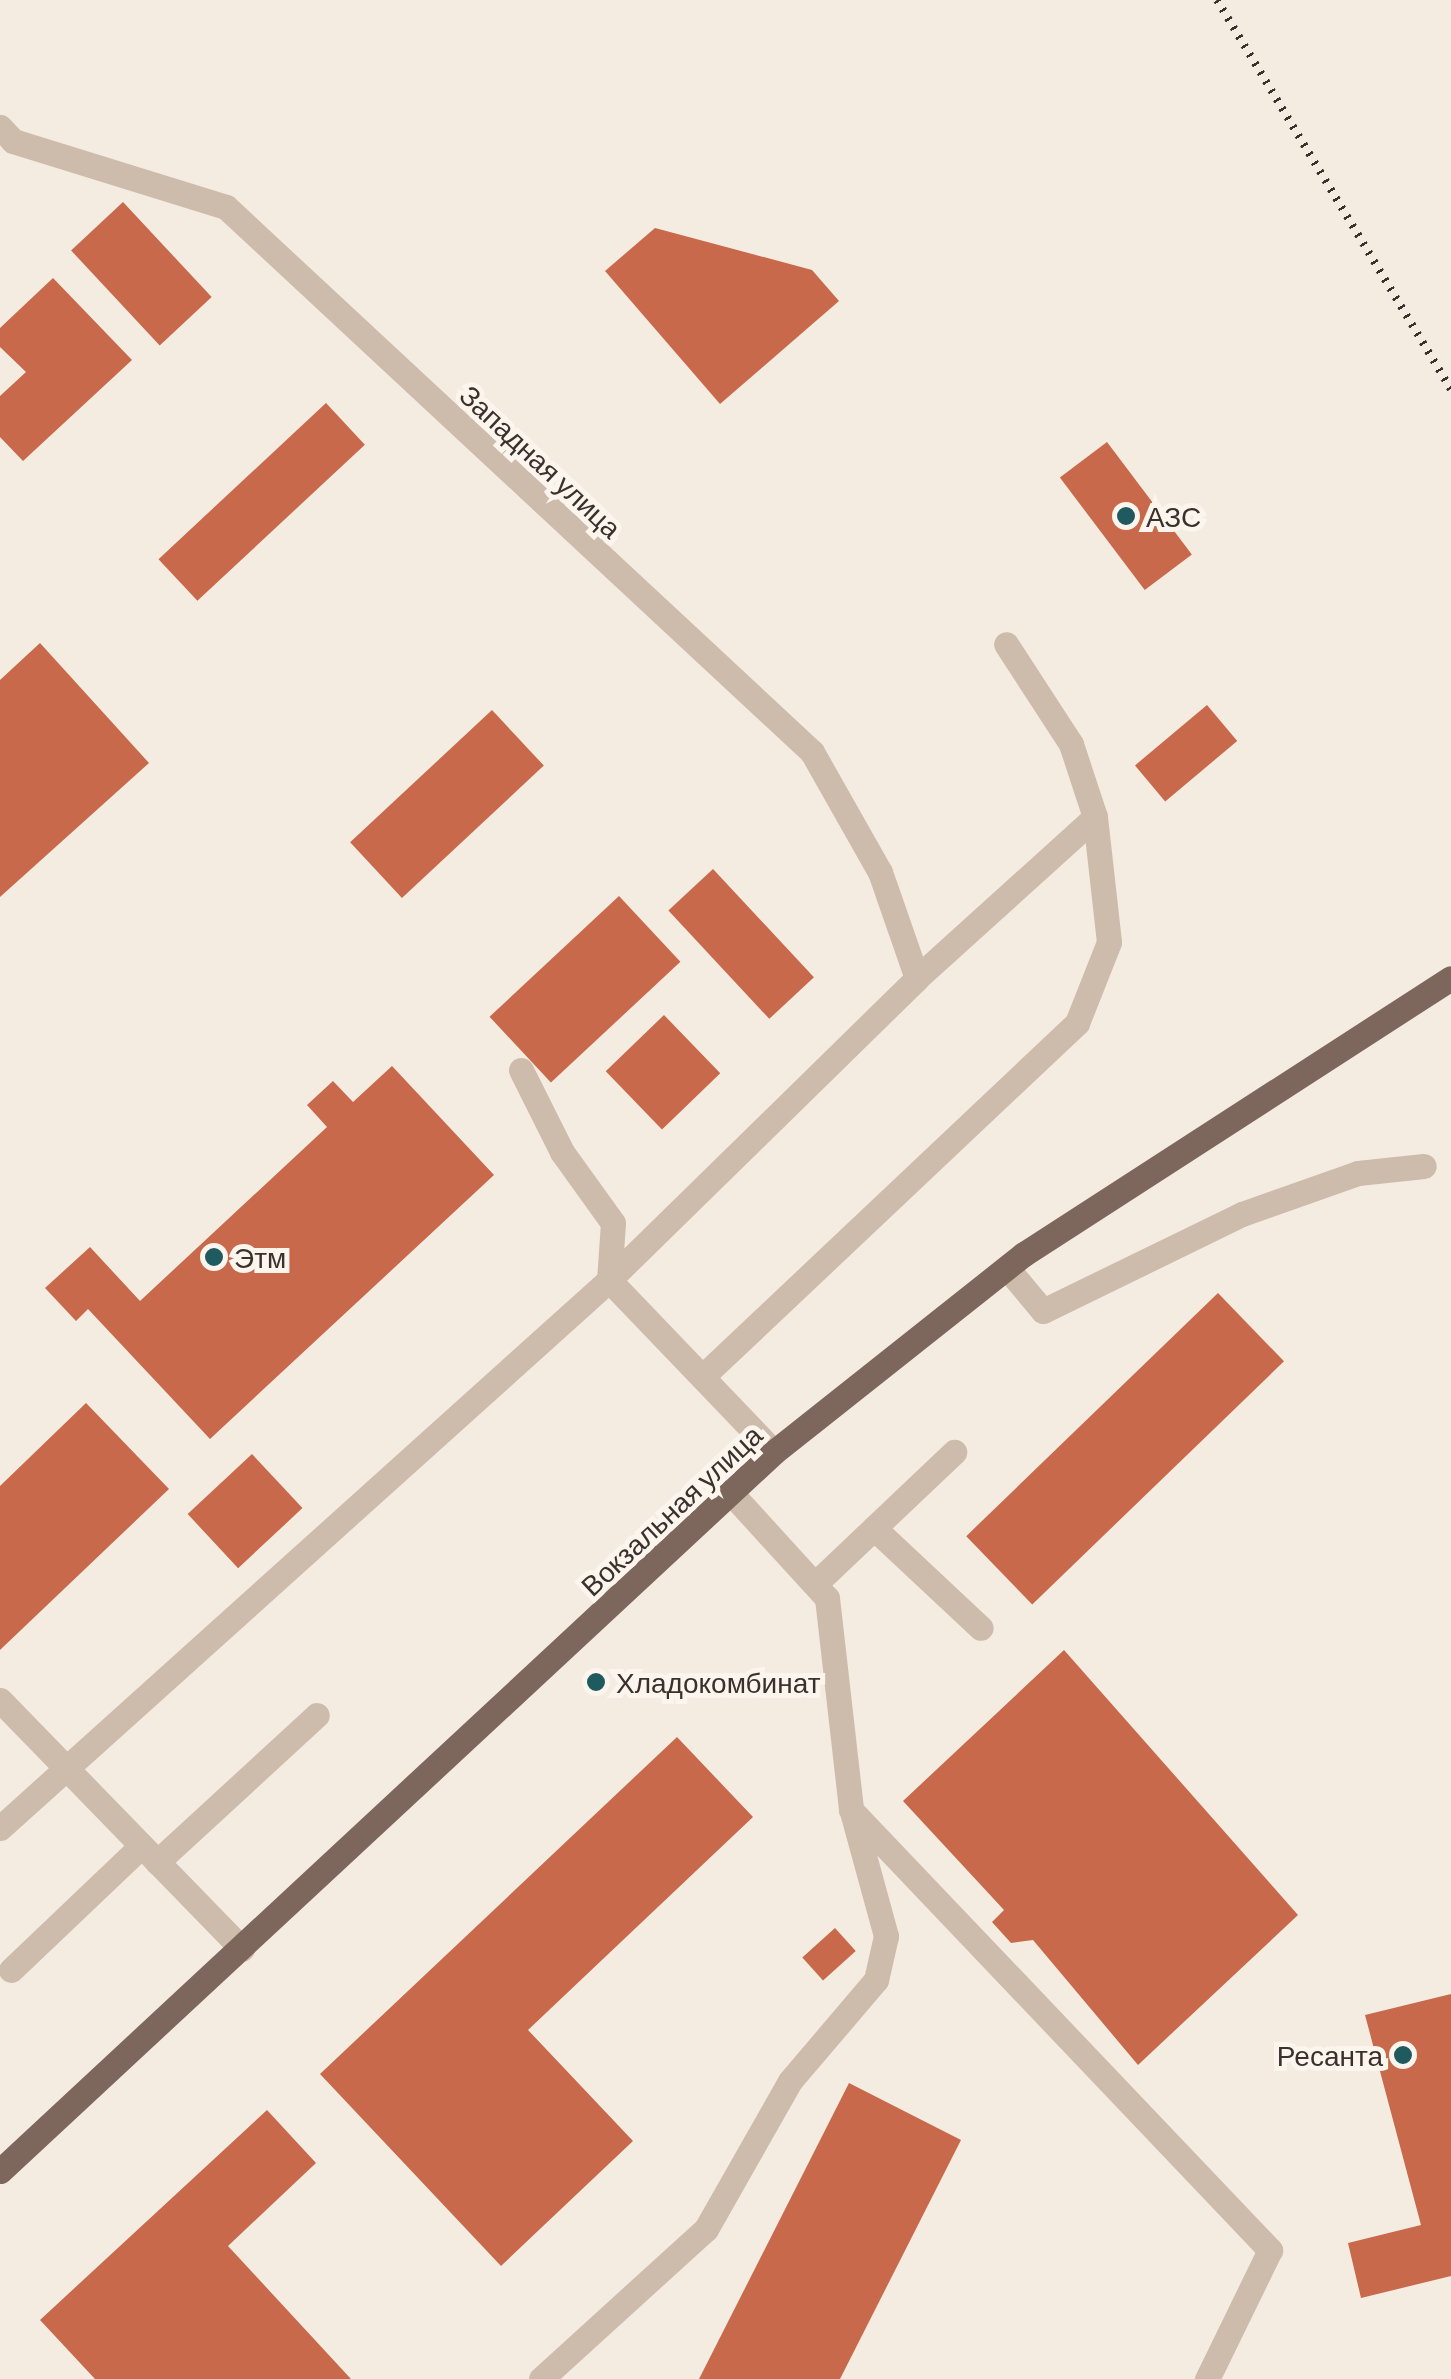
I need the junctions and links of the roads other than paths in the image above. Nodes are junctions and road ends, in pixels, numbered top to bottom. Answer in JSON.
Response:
{"nodes":[{"id":1,"x":4,"y":143,"type":"edge"},
{"id":2,"x":1006,"y":644,"type":"dead end"},
{"id":3,"x":1095,"y":817,"type":"junction"},
{"id":4,"x":917,"y":978,"type":"junction"},
{"id":5,"x":1451,"y":978,"type":"edge"},
{"id":6,"x":521,"y":1070,"type":"dead end"},
{"id":7,"x":1424,"y":1166,"type":"dead end"},
{"id":8,"x":1006,"y":1268,"type":"junction"},
{"id":9,"x":608,"y":1280,"type":"junction"},
{"id":10,"x":702,"y":1377,"type":"junction"},
{"id":11,"x":774,"y":1452,"type":"junction"},
{"id":12,"x":954,"y":1452,"type":"dead end"},
{"id":13,"x":732,"y":1493,"type":"junction"},
{"id":14,"x":874,"y":1528,"type":"junction"},
{"id":15,"x":815,"y":1584,"type":"junction"},
{"id":16,"x":981,"y":1628,"type":"dead end"},
{"id":17,"x":0,"y":1700,"type":"edge"},
{"id":18,"x":318,"y":1714,"type":"dead end"},
{"id":19,"x":63,"y":1766,"type":"junction"},
{"id":20,"x":851,"y":1810,"type":"junction"},
{"id":21,"x":0,"y":1828,"type":"edge"},
{"id":22,"x":149,"y":1854,"type":"junction"},
{"id":23,"x":242,"y":1949,"type":"junction"},
{"id":24,"x":11,"y":1970,"type":"dead end"},
{"id":25,"x":0,"y":2170,"type":"edge"},
{"id":26,"x":541,"y":2379,"type":"edge"},
{"id":27,"x":1207,"y":2379,"type":"edge"}],
"edges":[{"from":1,"to":4,"type":"street","name":"Западная улица"},
{"from":2,"to":3,"type":"street"},
{"from":3,"to":4,"type":"street"},
{"from":3,"to":10,"type":"street"},
{"from":4,"to":9,"type":"street"},
{"from":5,"to":8,"type":"main road","name":"Вокзальная улица"},
{"from":6,"to":9,"type":"street"},
{"from":7,"to":8,"type":"street"},
{"from":8,"to":11,"type":"main road","name":"Вокзальная улица"},
{"from":9,"to":10,"type":"street"},
{"from":9,"to":19,"type":"street"},
{"from":10,"to":11,"type":"street"},
{"from":11,"to":13,"type":"main road","name":"Вокзальная улица"},
{"from":12,"to":14,"type":"street"},
{"from":13,"to":15,"type":"street"},
{"from":13,"to":23,"type":"main road","name":"Вокзальная улица"},
{"from":14,"to":15,"type":"street"},
{"from":14,"to":16,"type":"street"},
{"from":15,"to":20,"type":"street"},
{"from":17,"to":19,"type":"street"},
{"from":18,"to":22,"type":"street"},
{"from":19,"to":21,"type":"street"},
{"from":19,"to":22,"type":"street"},
{"from":20,"to":26,"type":"street"},
{"from":20,"to":27,"type":"street"},
{"from":22,"to":23,"type":"street"},
{"from":22,"to":24,"type":"street"},
{"from":23,"to":25,"type":"main road","name":"Вокзальная улица"}]}
